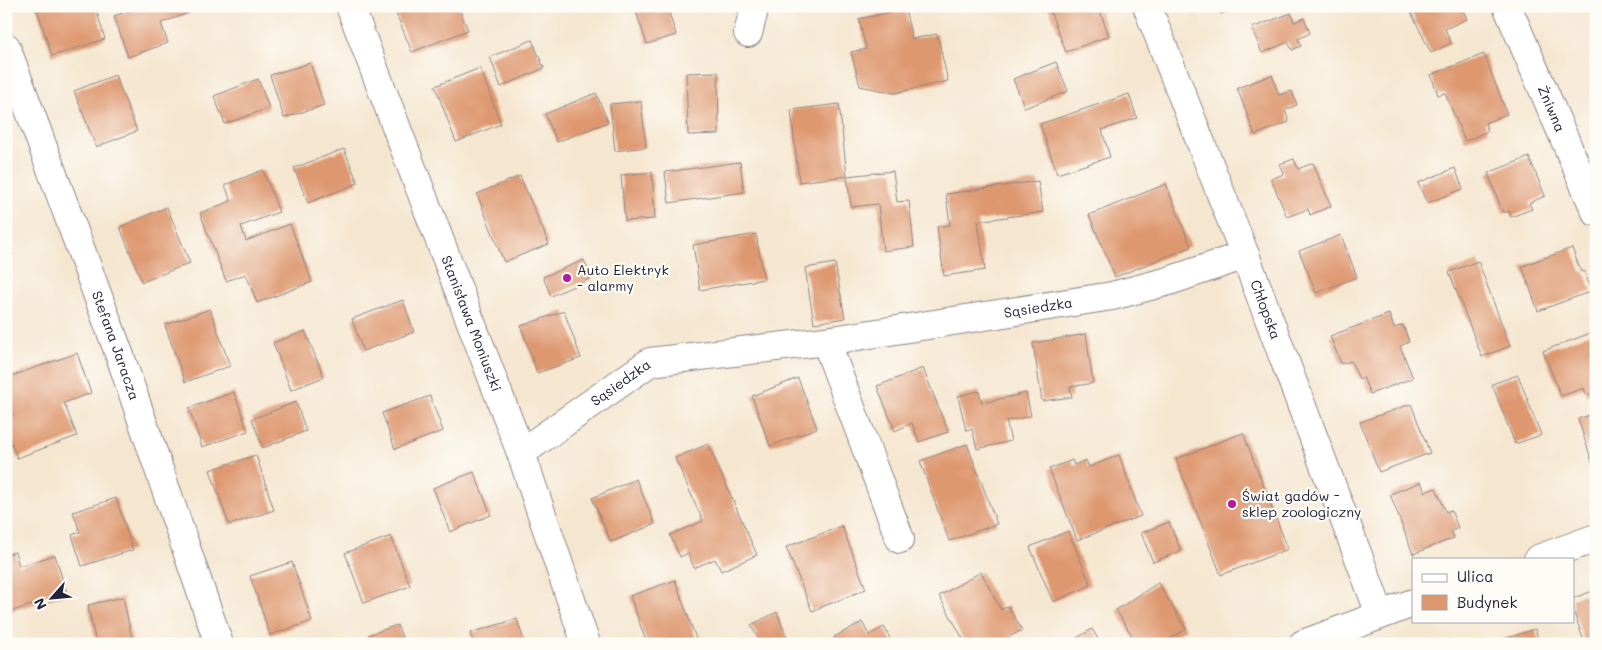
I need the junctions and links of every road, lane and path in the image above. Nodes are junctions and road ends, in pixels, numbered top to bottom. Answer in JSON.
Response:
{"nodes":[{"id":1,"x":350,"y":6,"type":"edge"},
{"id":2,"x":755,"y":6,"type":"edge"},
{"id":3,"x":1146,"y":6,"type":"edge"},
{"id":4,"x":1507,"y":6,"type":"edge"},
{"id":5,"x":748,"y":33,"type":"dead end"},
{"id":6,"x":6,"y":48,"type":"edge"},
{"id":7,"x":1596,"y":212,"type":"edge"},
{"id":8,"x":1245,"y":255,"type":"junction"},
{"id":9,"x":826,"y":341,"type":"junction"},
{"id":10,"x":521,"y":453,"type":"junction"},
{"id":11,"x":1596,"y":538,"type":"edge"},
{"id":12,"x":900,"y":539,"type":"dead end"},
{"id":13,"x":1541,"y":558,"type":"edge"},
{"id":14,"x":1412,"y":603,"type":"edge"},
{"id":15,"x":1380,"y":614,"type":"junction"},
{"id":16,"x":220,"y":644,"type":"edge"},
{"id":17,"x":586,"y":644,"type":"edge"},
{"id":18,"x":1303,"y":644,"type":"edge"}],
"edges":[{"from":1,"to":10,"type":"street","name":"Stanisława Moniuszki"},
{"from":2,"to":5,"type":"street"},
{"from":3,"to":8,"type":"street","name":"Chłopska"},
{"from":4,"to":7,"type":"street","name":"Żniwna"},
{"from":6,"to":16,"type":"street","name":"Stefana Jaracza"},
{"from":8,"to":9,"type":"street","name":"Sąsiedzka"},
{"from":8,"to":15,"type":"street","name":"Chłopska"},
{"from":9,"to":10,"type":"street","name":"Sąsiedzka"},
{"from":9,"to":12,"type":"street"},
{"from":10,"to":17,"type":"street","name":"Stanisława Moniuszki"},
{"from":11,"to":13,"type":"street"},
{"from":14,"to":15,"type":"street"},
{"from":15,"to":18,"type":"street"}]}
